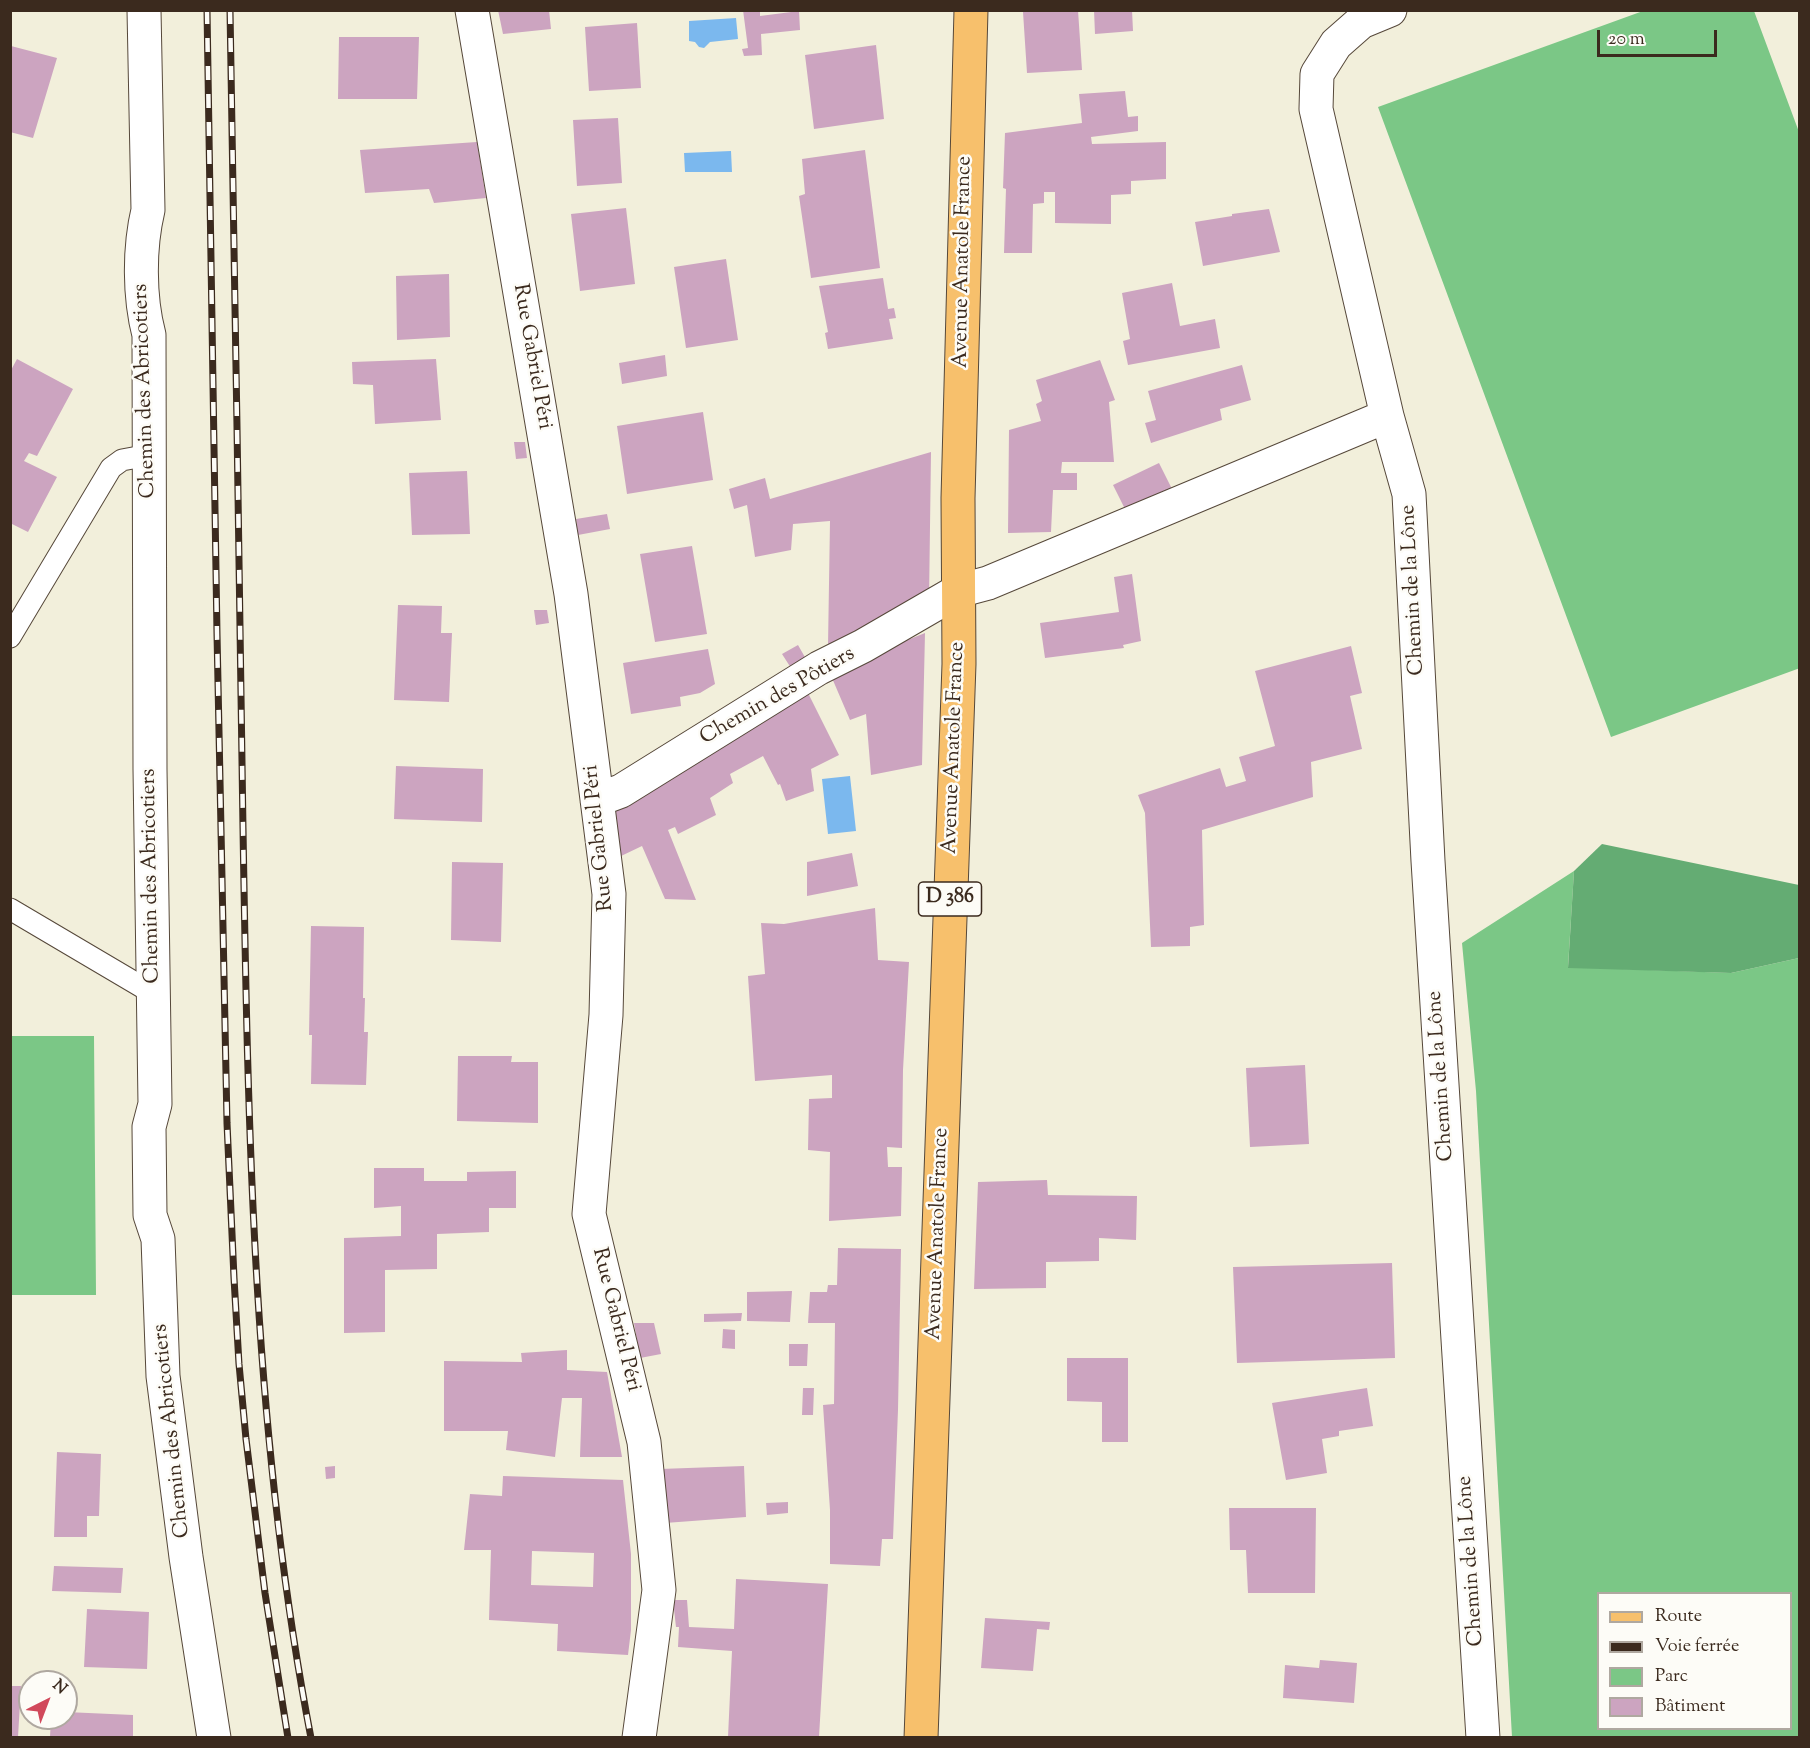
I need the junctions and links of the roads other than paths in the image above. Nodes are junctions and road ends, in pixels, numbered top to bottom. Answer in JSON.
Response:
{"nodes":[{"id":1,"x":144,"y":10,"type":"edge"},
{"id":2,"x":472,"y":10,"type":"edge"},
{"id":3,"x":971,"y":10,"type":"edge"},
{"id":4,"x":1389,"y":10,"type":"edge"},
{"id":5,"x":1387,"y":416,"type":"junction"},
{"id":6,"x":149,"y":455,"type":"junction"},
{"id":7,"x":958,"y":591,"type":"junction"},
{"id":8,"x":10,"y":637,"type":"edge"},
{"id":9,"x":597,"y":800,"type":"junction"},
{"id":10,"x":10,"y":909,"type":"edge"},
{"id":11,"x":154,"y":994,"type":"junction"},
{"id":12,"x":214,"y":1737,"type":"edge"},
{"id":13,"x":639,"y":1737,"type":"edge"},
{"id":14,"x":921,"y":1737,"type":"edge"},
{"id":15,"x":1483,"y":1737,"type":"edge"}],
"edges":[{"from":1,"to":6,"type":"street","name":"Chemin des Abricotiers"},
{"from":2,"to":9,"type":"street","name":"Rue Gabriel Péri"},
{"from":3,"to":7,"type":"main road","name":"Avenue Anatole France","number":"D 386"},
{"from":4,"to":5,"type":"street","name":"Chemin de la Lône"},
{"from":5,"to":7,"type":"street"},
{"from":5,"to":15,"type":"street","name":"Chemin de la Lône"},
{"from":6,"to":8,"type":"lane"},
{"from":6,"to":11,"type":"street","name":"Chemin des Abricotiers"},
{"from":7,"to":9,"type":"street","name":"Chemin des Pôtiers"},
{"from":7,"to":14,"type":"main road","name":"Avenue Anatole France","number":"D 386"},
{"from":9,"to":13,"type":"street","name":"Rue Gabriel Péri"},
{"from":10,"to":11,"type":"lane"},
{"from":11,"to":12,"type":"street","name":"Chemin des Abricotiers"}]}
